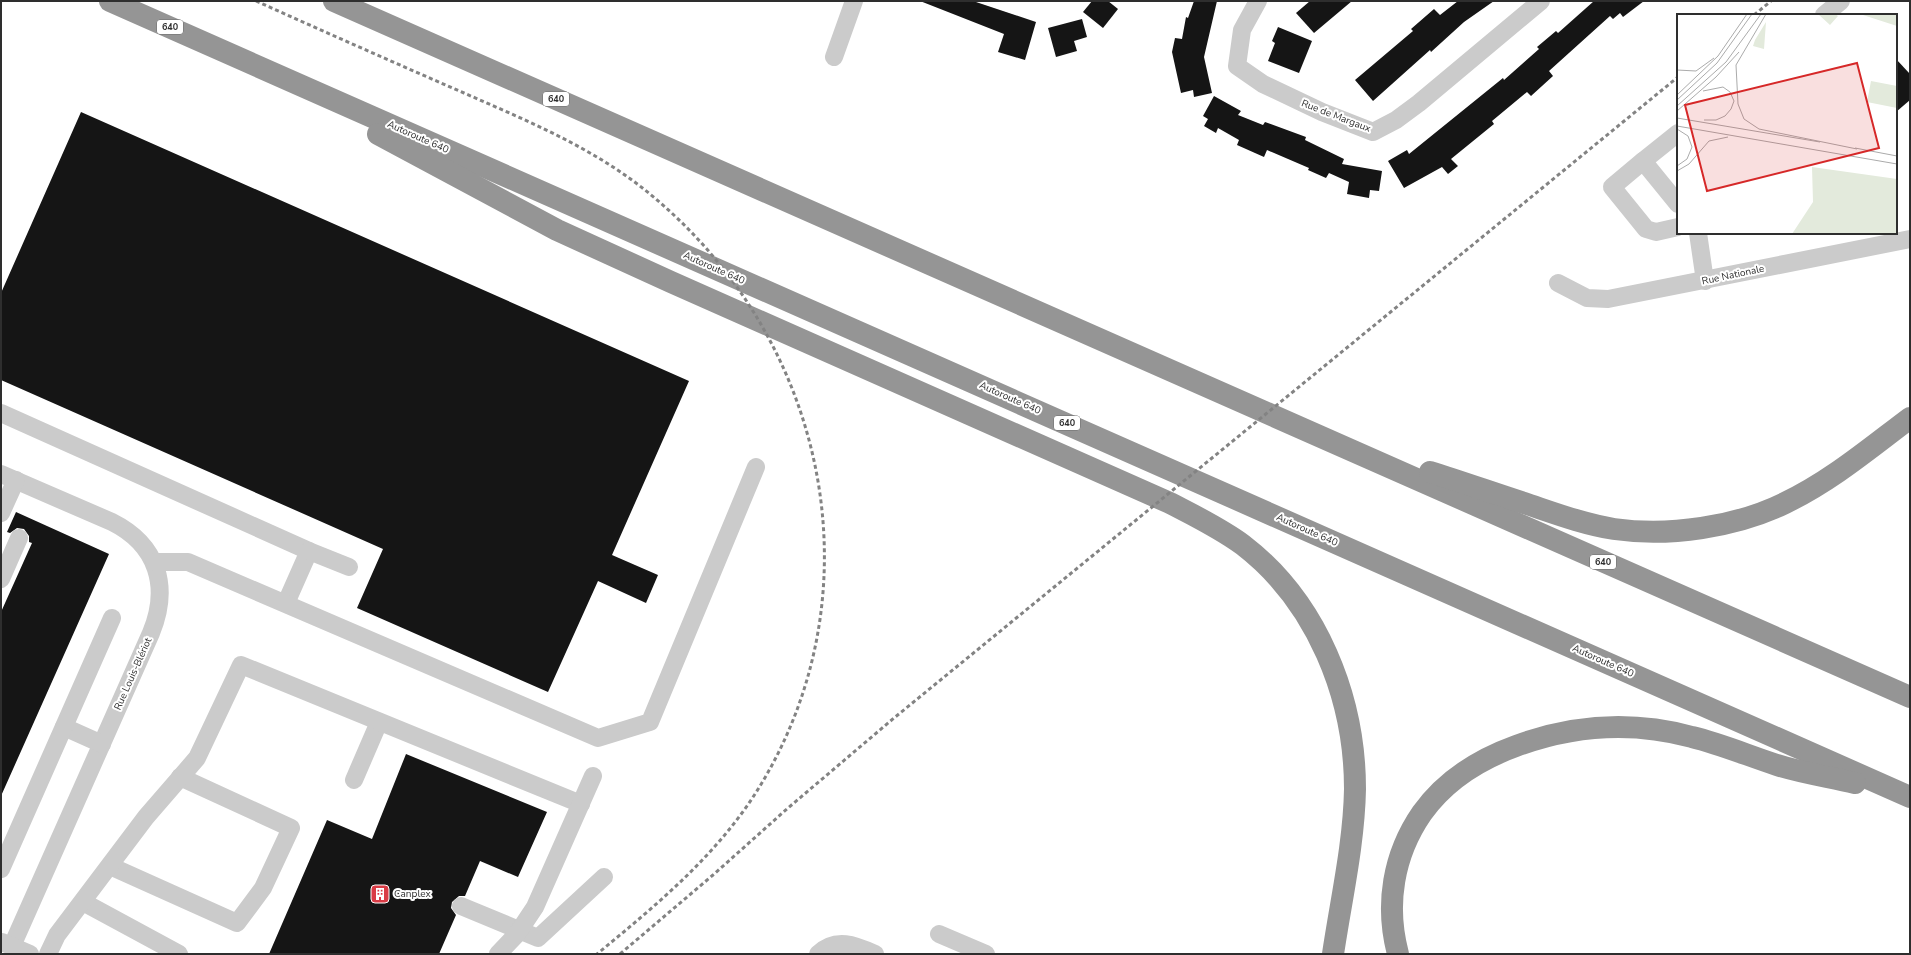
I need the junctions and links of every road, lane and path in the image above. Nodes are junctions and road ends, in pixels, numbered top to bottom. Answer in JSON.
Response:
{"nodes":[{"id":1,"x":110,"y":1,"type":"edge"},
{"id":2,"x":334,"y":1,"type":"edge"},
{"id":3,"x":854,"y":1,"type":"edge"},
{"id":4,"x":1258,"y":1,"type":"edge"},
{"id":5,"x":1541,"y":1,"type":"edge"},
{"id":6,"x":1841,"y":1,"type":"edge"},
{"id":7,"x":1825,"y":14,"type":"edge"},
{"id":8,"x":229,"y":53,"type":"junction"},
{"id":9,"x":834,"y":57,"type":"dead end"},
{"id":10,"x":1677,"y":134,"type":"edge"},
{"id":11,"x":1643,"y":161,"type":"junction"},
{"id":12,"x":1677,"y":203,"type":"edge"},
{"id":13,"x":1677,"y":227,"type":"edge"},
{"id":14,"x":1698,"y":234,"type":"edge"},
{"id":15,"x":1910,"y":239,"type":"edge"},
{"id":16,"x":1705,"y":281,"type":"junction"},
{"id":17,"x":1558,"y":283,"type":"dead end"},
{"id":18,"x":1,"y":413,"type":"edge"},
{"id":19,"x":1910,"y":418,"type":"edge"},
{"id":20,"x":1296,"y":426,"type":"junction"},
{"id":21,"x":756,"y":467,"type":"dead end"},
{"id":22,"x":9,"y":477,"type":"edge"},
{"id":23,"x":1,"y":513,"type":"edge"},
{"id":24,"x":19,"y":538,"type":"dead end"},
{"id":25,"x":309,"y":551,"type":"junction"},
{"id":26,"x":154,"y":562,"type":"junction"},
{"id":27,"x":349,"y":567,"type":"dead end"},
{"id":28,"x":1,"y":580,"type":"edge"},
{"id":29,"x":286,"y":602,"type":"junction"},
{"id":30,"x":112,"y":618,"type":"dead end"},
{"id":31,"x":1910,"y":697,"type":"edge"},
{"id":32,"x":379,"y":722,"type":"junction"},
{"id":33,"x":64,"y":727,"type":"junction"},
{"id":34,"x":102,"y":744,"type":"junction"},
{"id":35,"x":593,"y":776,"type":"dead end"},
{"id":36,"x":180,"y":777,"type":"junction"},
{"id":37,"x":354,"y":780,"type":"dead end"},
{"id":38,"x":1907,"y":796,"type":"edge"},
{"id":39,"x":581,"y":804,"type":"junction"},
{"id":40,"x":110,"y":866,"type":"junction"},
{"id":41,"x":1,"y":869,"type":"edge"},
{"id":42,"x":604,"y":877,"type":"dead end"},
{"id":43,"x":83,"y":902,"type":"junction"},
{"id":44,"x":461,"y":906,"type":"dead end"},
{"id":45,"x":520,"y":931,"type":"junction"},
{"id":46,"x":939,"y":934,"type":"dead end"},
{"id":47,"x":6,"y":944,"type":"edge"},
{"id":48,"x":30,"y":954,"type":"edge"},
{"id":49,"x":48,"y":954,"type":"edge"},
{"id":50,"x":179,"y":954,"type":"edge"},
{"id":51,"x":498,"y":954,"type":"edge"},
{"id":52,"x":818,"y":954,"type":"edge"},
{"id":53,"x":875,"y":954,"type":"edge"},
{"id":54,"x":986,"y":954,"type":"edge"},
{"id":55,"x":1333,"y":954,"type":"edge"},
{"id":56,"x":1398,"y":954,"type":"edge"}],
"edges":[{"from":1,"to":8,"type":"highway","name":"Autoroute 640","number":"640"},
{"from":2,"to":20,"type":"highway","number":"640"},
{"from":3,"to":9,"type":"street"},
{"from":4,"to":5,"type":"street","name":"Rue de Margaux"},
{"from":6,"to":7,"type":"street"},
{"from":8,"to":38,"type":"highway","name":"Autoroute 640","number":"640"},
{"from":8,"to":55,"type":"highway"},
{"from":10,"to":11,"type":"street"},
{"from":11,"to":12,"type":"street"},
{"from":11,"to":13,"type":"street"},
{"from":14,"to":16,"type":"street"},
{"from":15,"to":16,"type":"street","name":"Rue Nationale"},
{"from":16,"to":17,"type":"street","name":"Rue Nationale"},
{"from":18,"to":25,"type":"street"},
{"from":19,"to":20,"type":"highway"},
{"from":20,"to":31,"type":"highway","number":"640"},
{"from":21,"to":29,"type":"street"},
{"from":22,"to":23,"type":"street"},
{"from":22,"to":26,"type":"street","name":"Rue Louis-Blériot"},
{"from":24,"to":28,"type":"street"},
{"from":25,"to":27,"type":"street"},
{"from":25,"to":29,"type":"street"},
{"from":26,"to":29,"type":"street"},
{"from":26,"to":34,"type":"street","name":"Rue Louis-Blériot"},
{"from":30,"to":33,"type":"street"},
{"from":32,"to":36,"type":"street"},
{"from":32,"to":37,"type":"street"},
{"from":32,"to":39,"type":"street"},
{"from":33,"to":34,"type":"street"},
{"from":33,"to":41,"type":"street"},
{"from":34,"to":47,"type":"street","name":"Rue Louis-Blériot"},
{"from":35,"to":39,"type":"street"},
{"from":36,"to":40,"type":"street"},
{"from":36,"to":40,"type":"street"},
{"from":38,"to":56,"type":"highway"},
{"from":39,"to":45,"type":"street"},
{"from":40,"to":43,"type":"street"},
{"from":42,"to":45,"type":"street"},
{"from":43,"to":49,"type":"street"},
{"from":43,"to":50,"type":"street"},
{"from":44,"to":45,"type":"street"},
{"from":45,"to":51,"type":"street"},
{"from":46,"to":54,"type":"street"},
{"from":47,"to":48,"type":"street"},
{"from":52,"to":53,"type":"street"}]}
